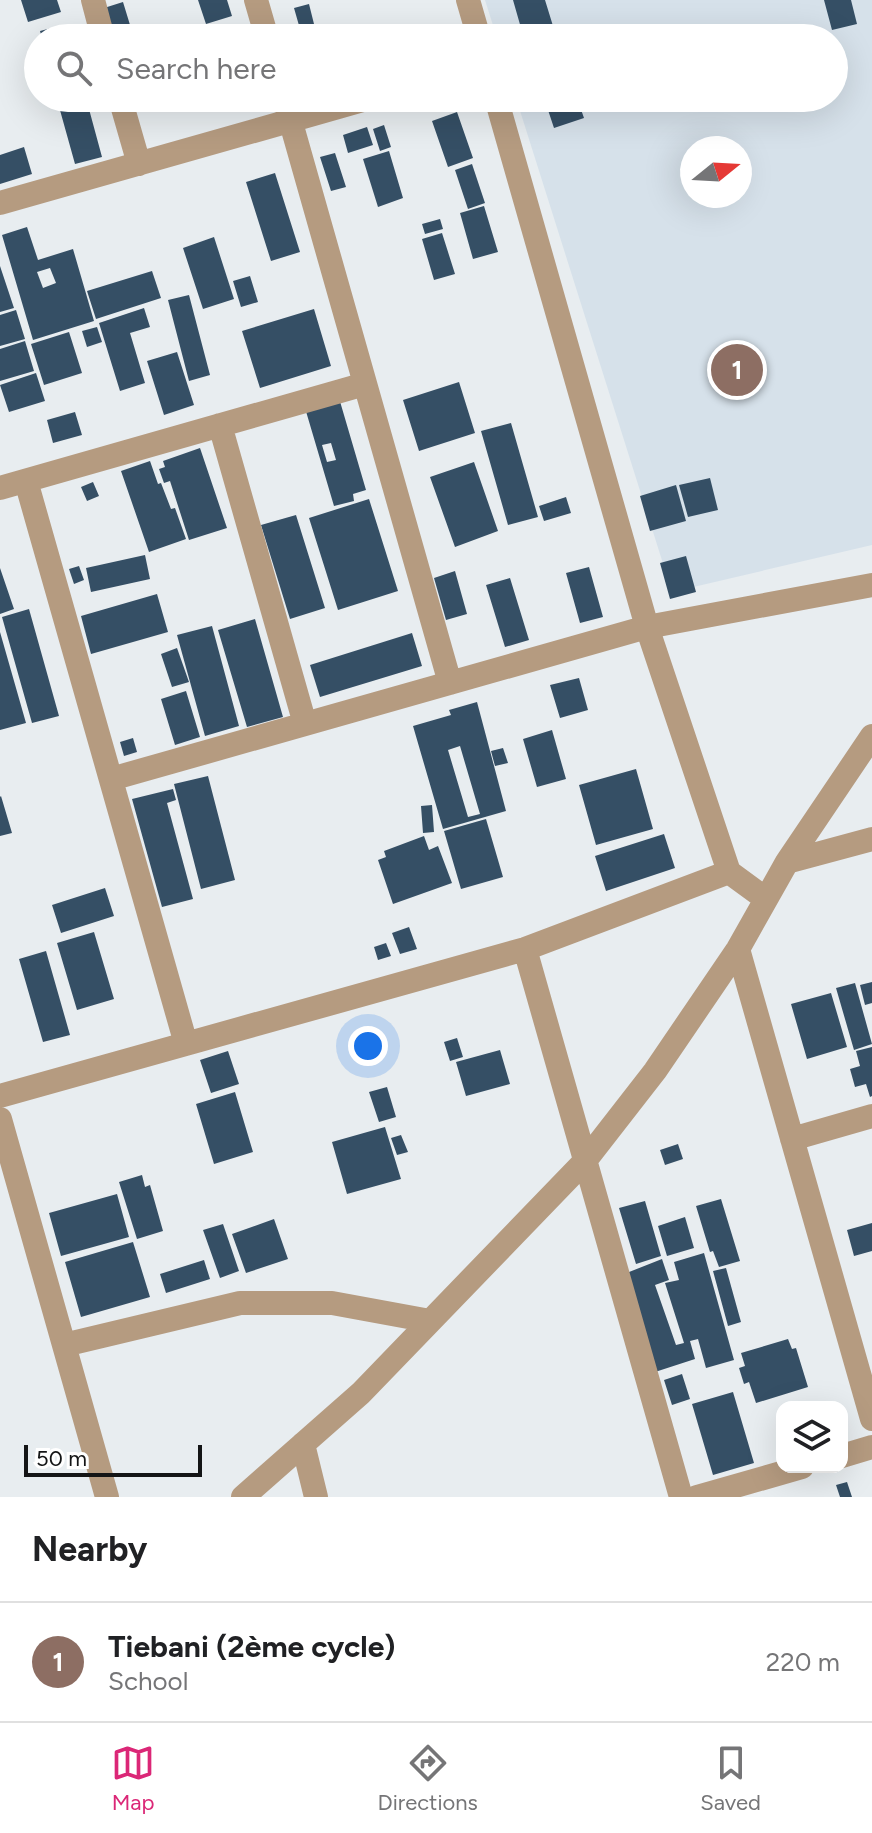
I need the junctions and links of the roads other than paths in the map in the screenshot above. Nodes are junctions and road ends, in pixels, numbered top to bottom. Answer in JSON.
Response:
{"nodes":[{"id":1,"x":93,"y":0,"type":"edge"},
{"id":2,"x":256,"y":0,"type":"edge"},
{"id":3,"x":468,"y":0,"type":"edge"},
{"id":4,"x":99,"y":24,"type":"edge"},
{"id":5,"x":263,"y":24,"type":"edge"},
{"id":6,"x":475,"y":24,"type":"edge"},
{"id":7,"x":124,"y":112,"type":"edge"},
{"id":8,"x":279,"y":112,"type":"edge"},
{"id":9,"x":288,"y":112,"type":"edge"},
{"id":10,"x":500,"y":112,"type":"edge"},
{"id":11,"x":139,"y":164,"type":"junction"},
{"id":12,"x":0,"y":203,"type":"edge"},
{"id":13,"x":365,"y":384,"type":"junction"},
{"id":14,"x":220,"y":425,"type":"junction"},
{"id":15,"x":26,"y":481,"type":"junction"},
{"id":16,"x":0,"y":488,"type":"edge"},
{"id":17,"x":872,"y":585,"type":"edge"},
{"id":18,"x":647,"y":627,"type":"junction"},
{"id":19,"x":450,"y":683,"type":"junction"},
{"id":20,"x":305,"y":724,"type":"junction"},
{"id":21,"x":872,"y":736,"type":"edge"},
{"id":22,"x":111,"y":779,"type":"junction"},
{"id":23,"x":872,"y":839,"type":"edge"},
{"id":24,"x":787,"y":862,"type":"junction"},
{"id":25,"x":729,"y":872,"type":"junction"},
{"id":26,"x":766,"y":899,"type":"junction"},
{"id":27,"x":525,"y":949,"type":"junction"},
{"id":28,"x":738,"y":949,"type":"junction"},
{"id":29,"x":186,"y":1044,"type":"junction"},
{"id":30,"x":0,"y":1096,"type":"edge"},
{"id":31,"x":872,"y":1116,"type":"edge"},
{"id":32,"x":0,"y":1119,"type":"edge"},
{"id":33,"x":792,"y":1139,"type":"junction"},
{"id":34,"x":585,"y":1161,"type":"junction"},
{"id":35,"x":430,"y":1321,"type":"junction"},
{"id":36,"x":64,"y":1345,"type":"junction"},
{"id":37,"x":872,"y":1419,"type":"edge"},
{"id":38,"x":303,"y":1444,"type":"junction"},
{"id":39,"x":872,"y":1447,"type":"edge"},
{"id":40,"x":848,"y":1454,"type":"edge"},
{"id":41,"x":781,"y":1473,"type":"edge"},
{"id":42,"x":107,"y":1497,"type":"edge"},
{"id":43,"x":243,"y":1497,"type":"edge"},
{"id":44,"x":316,"y":1497,"type":"edge"},
{"id":45,"x":681,"y":1497,"type":"edge"},
{"id":46,"x":697,"y":1497,"type":"edge"}],
"edges":[{"from":1,"to":4,"type":"street"},
{"from":2,"to":5,"type":"street"},
{"from":3,"to":6,"type":"street"},
{"from":7,"to":11,"type":"street"},
{"from":8,"to":11,"type":"street"},
{"from":9,"to":13,"type":"street"},
{"from":10,"to":18,"type":"street"},
{"from":11,"to":12,"type":"street"},
{"from":13,"to":14,"type":"street"},
{"from":13,"to":19,"type":"street"},
{"from":14,"to":15,"type":"street"},
{"from":14,"to":20,"type":"street"},
{"from":15,"to":16,"type":"street"},
{"from":15,"to":22,"type":"street"},
{"from":17,"to":18,"type":"street"},
{"from":18,"to":19,"type":"street"},
{"from":18,"to":25,"type":"street"},
{"from":19,"to":20,"type":"street"},
{"from":20,"to":22,"type":"street"},
{"from":21,"to":24,"type":"street"},
{"from":22,"to":29,"type":"street"},
{"from":23,"to":24,"type":"street"},
{"from":24,"to":26,"type":"street"},
{"from":25,"to":26,"type":"street"},
{"from":25,"to":27,"type":"street"},
{"from":26,"to":28,"type":"street"},
{"from":27,"to":29,"type":"street"},
{"from":27,"to":34,"type":"street"},
{"from":28,"to":33,"type":"street"},
{"from":28,"to":34,"type":"street"},
{"from":29,"to":30,"type":"street"},
{"from":31,"to":33,"type":"street"},
{"from":32,"to":36,"type":"street"},
{"from":33,"to":37,"type":"street"},
{"from":34,"to":35,"type":"street"},
{"from":34,"to":45,"type":"street"},
{"from":35,"to":36,"type":"street"},
{"from":35,"to":38,"type":"street"},
{"from":36,"to":42,"type":"street"},
{"from":38,"to":43,"type":"street"},
{"from":38,"to":44,"type":"street"},
{"from":39,"to":40,"type":"street"},
{"from":41,"to":46,"type":"street"}]}
